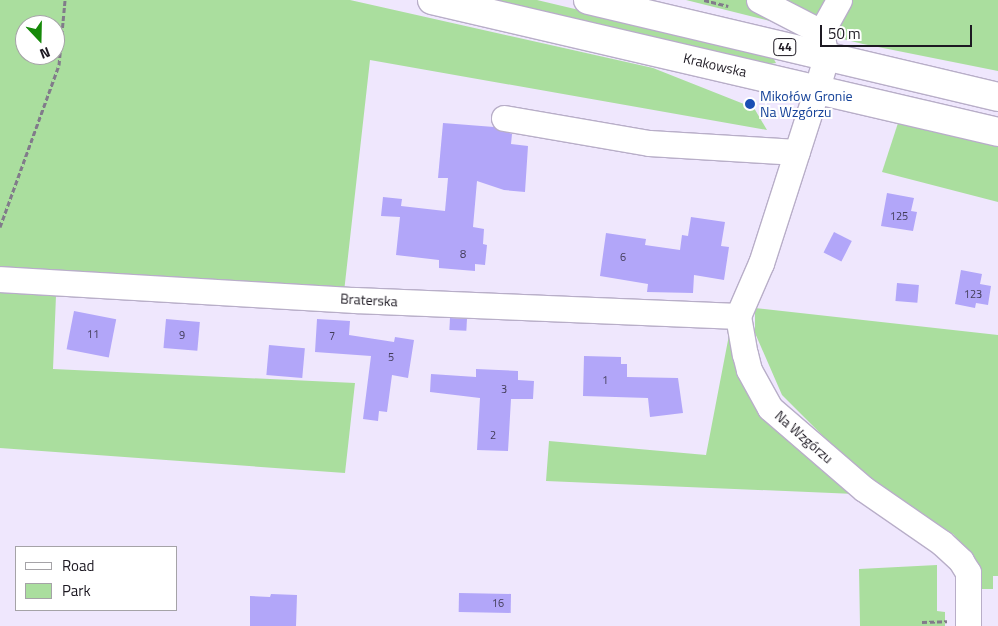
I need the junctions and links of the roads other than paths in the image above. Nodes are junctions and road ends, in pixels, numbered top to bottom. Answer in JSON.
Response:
{"nodes":[{"id":1,"x":432,"y":0,"type":"edge"},
{"id":2,"x":588,"y":0,"type":"edge"},
{"id":3,"x":759,"y":0,"type":"edge"},
{"id":4,"x":839,"y":0,"type":"edge"},
{"id":5,"x":823,"y":44,"type":"junction"},
{"id":6,"x":817,"y":89,"type":"junction"},
{"id":7,"x":998,"y":98,"type":"edge"},
{"id":8,"x":504,"y":118,"type":"dead end"},
{"id":9,"x":998,"y":132,"type":"edge"},
{"id":10,"x":797,"y":152,"type":"junction"},
{"id":11,"x":0,"y":279,"type":"edge"},
{"id":12,"x":738,"y":316,"type":"junction"},
{"id":13,"x":959,"y":623,"type":"edge"}],
"edges":[{"from":1,"to":6,"type":"main road","name":"Krakowska"},
{"from":2,"to":5,"type":"main road","number":"44"},
{"from":3,"to":5,"type":"street"},
{"from":4,"to":5,"type":"street"},
{"from":5,"to":6,"type":"street"},
{"from":5,"to":7,"type":"main road","number":"44"},
{"from":6,"to":9,"type":"main road","name":"Krakowska"},
{"from":6,"to":10,"type":"street"},
{"from":8,"to":10,"type":"street"},
{"from":10,"to":12,"type":"street"},
{"from":11,"to":12,"type":"street","name":"Braterska"},
{"from":12,"to":13,"type":"street","name":"Na Wzgórzu"}]}
